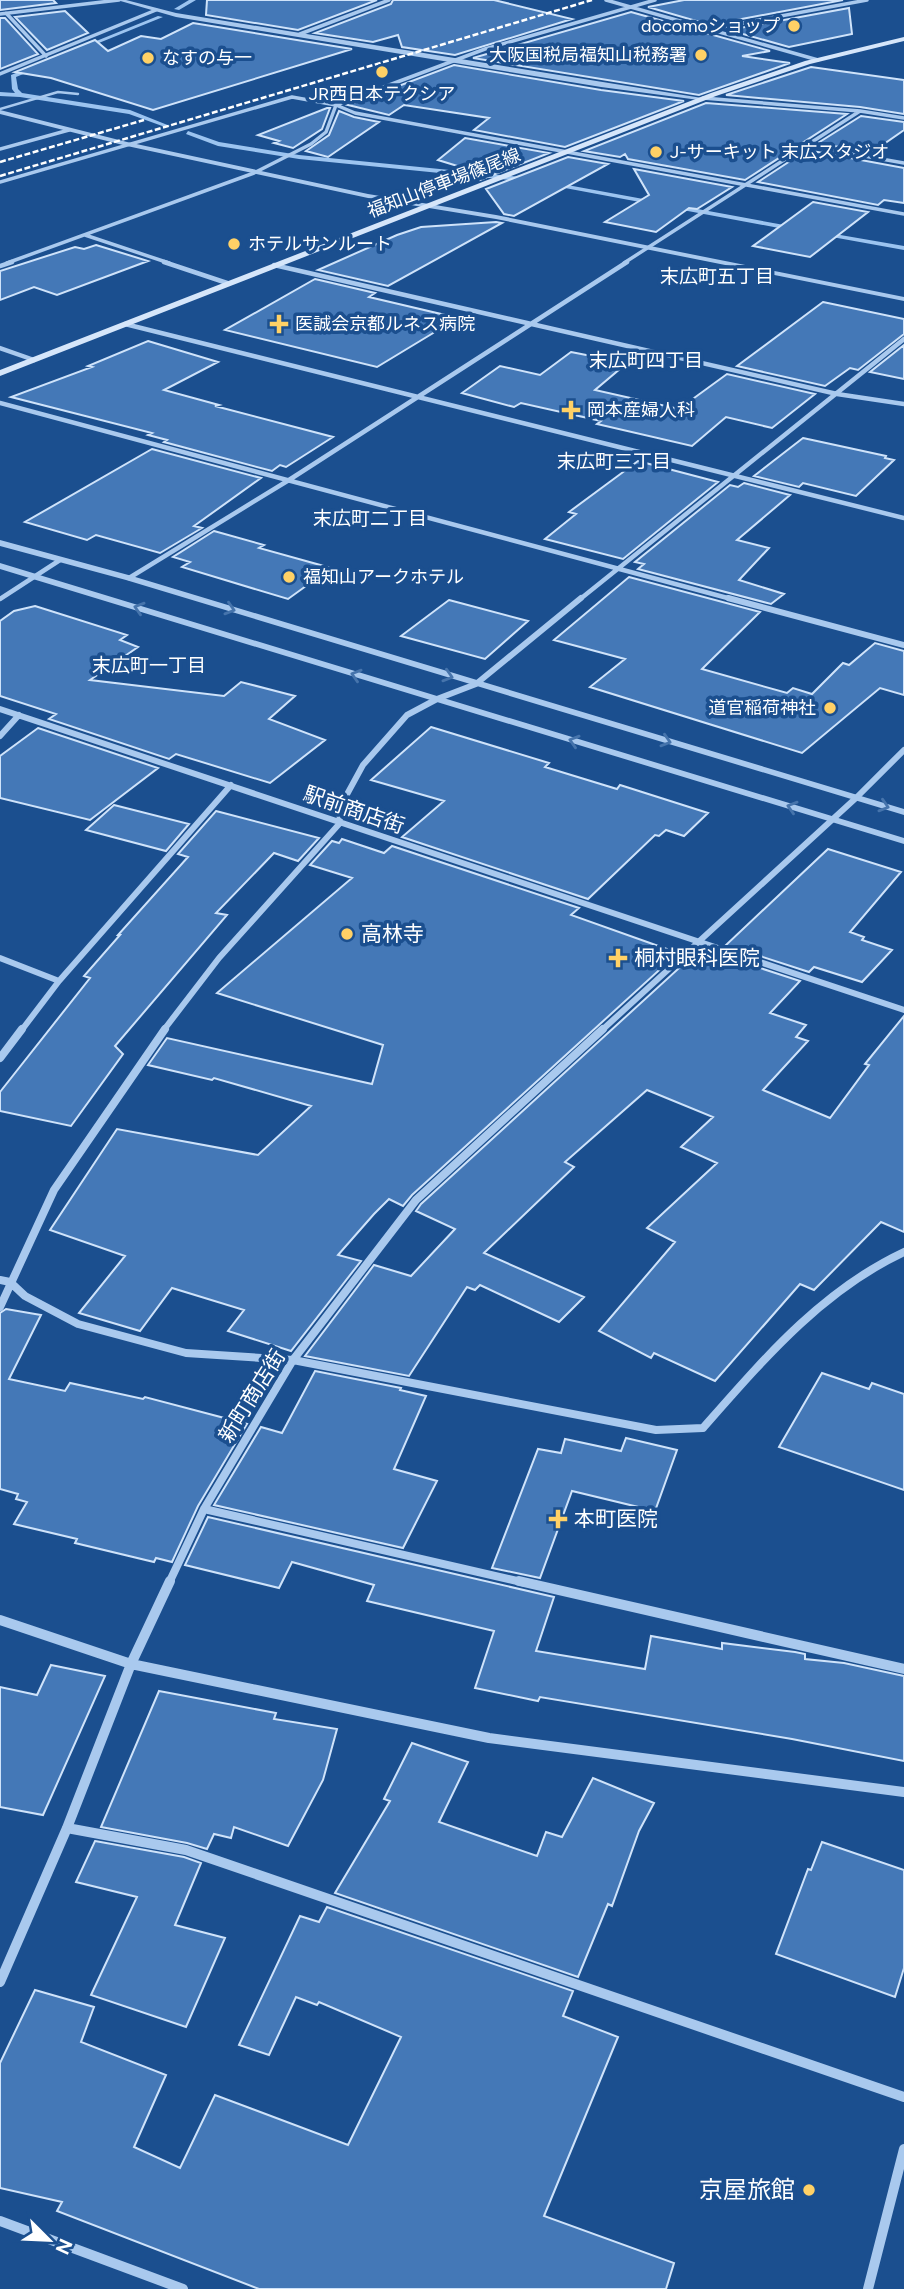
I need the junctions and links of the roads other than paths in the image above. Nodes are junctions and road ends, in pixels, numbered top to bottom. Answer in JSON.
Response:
{"nodes":[{"id":1,"x":119,"y":0,"type":"edge"},
{"id":2,"x":389,"y":0,"type":"edge"},
{"id":3,"x":606,"y":0,"type":"edge"},
{"id":4,"x":655,"y":0,"type":"edge"},
{"id":5,"x":867,"y":0,"type":"edge"},
{"id":6,"x":629,"y":7,"type":"junction"},
{"id":7,"x":156,"y":10,"type":"junction"},
{"id":8,"x":0,"y":13,"type":"edge"},
{"id":9,"x":6,"y":13,"type":"junction"},
{"id":10,"x":710,"y":29,"type":"junction"},
{"id":11,"x":300,"y":34,"type":"junction"},
{"id":12,"x":904,"y":39,"type":"edge"},
{"id":13,"x":46,"y":56,"type":"junction"},
{"id":14,"x":818,"y":60,"type":"junction"},
{"id":15,"x":453,"y":61,"type":"junction"},
{"id":16,"x":0,"y":74,"type":"edge"},
{"id":17,"x":78,"y":94,"type":"dead end"},
{"id":18,"x":699,"y":98,"type":"junction"},
{"id":19,"x":336,"y":105,"type":"junction"},
{"id":20,"x":0,"y":110,"type":"edge"},
{"id":21,"x":860,"y":111,"type":"junction"},
{"id":22,"x":904,"y":118,"type":"edge"},
{"id":23,"x":69,"y":130,"type":"junction"},
{"id":24,"x":127,"y":144,"type":"junction"},
{"id":25,"x":808,"y":146,"type":"junction"},
{"id":26,"x":0,"y":149,"type":"edge"},
{"id":27,"x":568,"y":152,"type":"junction"},
{"id":28,"x":904,"y":163,"type":"edge"},
{"id":29,"x":254,"y":173,"type":"junction"},
{"id":30,"x":0,"y":182,"type":"edge"},
{"id":31,"x":745,"y":185,"type":"junction"},
{"id":32,"x":429,"y":206,"type":"junction"},
{"id":33,"x":904,"y":214,"type":"edge"},
{"id":34,"x":85,"y":234,"type":"junction"},
{"id":35,"x":648,"y":248,"type":"junction"},
{"id":36,"x":274,"y":265,"type":"junction"},
{"id":37,"x":0,"y":266,"type":"edge"},
{"id":38,"x":227,"y":284,"type":"junction"},
{"id":39,"x":904,"y":299,"type":"edge"},
{"id":40,"x":125,"y":324,"type":"junction"},
{"id":41,"x":530,"y":324,"type":"junction"},
{"id":42,"x":904,"y":339,"type":"edge"},
{"id":43,"x":0,"y":348,"type":"edge"},
{"id":44,"x":34,"y":360,"type":"junction"},
{"id":45,"x":0,"y":373,"type":"edge"},
{"id":46,"x":837,"y":394,"type":"junction"},
{"id":47,"x":418,"y":397,"type":"junction"},
{"id":48,"x":0,"y":403,"type":"edge"},
{"id":49,"x":904,"y":404,"type":"edge"},
{"id":50,"x":734,"y":476,"type":"junction"},
{"id":51,"x":289,"y":480,"type":"junction"},
{"id":52,"x":904,"y":518,"type":"edge"},
{"id":53,"x":0,"y":543,"type":"edge"},
{"id":54,"x":60,"y":560,"type":"junction"},
{"id":55,"x":0,"y":566,"type":"edge"},
{"id":56,"x":617,"y":569,"type":"junction"},
{"id":57,"x":33,"y":576,"type":"junction"},
{"id":58,"x":129,"y":578,"type":"junction"},
{"id":59,"x":0,"y":599,"type":"edge"},
{"id":60,"x":904,"y":645,"type":"edge"},
{"id":61,"x":476,"y":684,"type":"junction"},
{"id":62,"x":437,"y":699,"type":"junction"},
{"id":63,"x":0,"y":709,"type":"edge"},
{"id":64,"x":19,"y":715,"type":"junction"},
{"id":65,"x":0,"y":736,"type":"edge"},
{"id":66,"x":904,"y":750,"type":"edge"},
{"id":67,"x":231,"y":785,"type":"junction"},
{"id":68,"x":856,"y":797,"type":"junction"},
{"id":69,"x":904,"y":812,"type":"edge"},
{"id":70,"x":833,"y":819,"type":"junction"},
{"id":71,"x":340,"y":822,"type":"junction"},
{"id":72,"x":904,"y":841,"type":"edge"},
{"id":73,"x":698,"y":941,"type":"junction"},
{"id":74,"x":0,"y":958,"type":"edge"},
{"id":75,"x":59,"y":981,"type":"junction"},
{"id":76,"x":904,"y":1010,"type":"edge"},
{"id":77,"x":0,"y":1058,"type":"edge"},
{"id":78,"x":904,"y":1252,"type":"edge"},
{"id":79,"x":0,"y":1280,"type":"edge"},
{"id":80,"x":10,"y":1282,"type":"junction"},
{"id":81,"x":0,"y":1307,"type":"edge"},
{"id":82,"x":293,"y":1360,"type":"junction"},
{"id":83,"x":204,"y":1509,"type":"junction"},
{"id":84,"x":0,"y":1620,"type":"edge"},
{"id":85,"x":131,"y":1664,"type":"junction"},
{"id":86,"x":904,"y":1669,"type":"edge"},
{"id":87,"x":904,"y":1792,"type":"edge"},
{"id":88,"x":67,"y":1828,"type":"junction"},
{"id":89,"x":0,"y":1982,"type":"edge"},
{"id":90,"x":904,"y":2097,"type":"edge"},
{"id":91,"x":904,"y":2149,"type":"edge"},
{"id":92,"x":0,"y":2221,"type":"edge"},
{"id":93,"x":183,"y":2289,"type":"edge"},
{"id":94,"x":868,"y":2289,"type":"edge"}],
"edges":[{"from":1,"to":7,"type":"street"},
{"from":1,"to":9,"type":"street"},
{"from":2,"to":11,"type":"street"},
{"from":3,"to":6,"type":"street"},
{"from":4,"to":6,"type":"street"},
{"from":5,"to":10,"type":"street"},
{"from":6,"to":10,"type":"street"},
{"from":6,"to":15,"type":"street"},
{"from":7,"to":11,"type":"street"},
{"from":7,"to":13,"type":"street"},
{"from":8,"to":9,"type":"street"},
{"from":9,"to":13,"type":"street"},
{"from":10,"to":14,"type":"street"},
{"from":11,"to":15,"type":"street"},
{"from":12,"to":14,"type":"main road","name":"福知山停車場篠尾線"},
{"from":13,"to":16,"type":"street"},
{"from":14,"to":18,"type":"main road","name":"福知山停車場篠尾線"},
{"from":15,"to":18,"type":"street"},
{"from":15,"to":19,"type":"street"},
{"from":17,"to":20,"type":"lane"},
{"from":18,"to":21,"type":"street"},
{"from":18,"to":27,"type":"main road","name":"福知山停車場篠尾線"},
{"from":19,"to":24,"type":"street"},
{"from":19,"to":27,"type":"street"},
{"from":19,"to":29,"type":"street"},
{"from":20,"to":23,"type":"street"},
{"from":21,"to":22,"type":"street"},
{"from":21,"to":25,"type":"street"},
{"from":23,"to":24,"type":"street"},
{"from":23,"to":26,"type":"street"},
{"from":24,"to":29,"type":"street"},
{"from":24,"to":30,"type":"street"},
{"from":25,"to":28,"type":"street"},
{"from":25,"to":31,"type":"street"},
{"from":27,"to":31,"type":"street"},
{"from":27,"to":32,"type":"main road","name":"福知山停車場篠尾線"},
{"from":29,"to":32,"type":"street"},
{"from":29,"to":34,"type":"street"},
{"from":31,"to":33,"type":"street"},
{"from":31,"to":35,"type":"street"},
{"from":32,"to":35,"type":"street"},
{"from":32,"to":36,"type":"main road","name":"福知山停車場篠尾線"},
{"from":34,"to":37,"type":"street"},
{"from":34,"to":38,"type":"street"},
{"from":35,"to":39,"type":"street"},
{"from":35,"to":41,"type":"street"},
{"from":36,"to":38,"type":"main road","name":"福知山停車場篠尾線"},
{"from":36,"to":41,"type":"street"},
{"from":38,"to":40,"type":"main road","name":"福知山停車場篠尾線"},
{"from":40,"to":44,"type":"main road","name":"福知山停車場篠尾線"},
{"from":40,"to":47,"type":"street"},
{"from":41,"to":46,"type":"street"},
{"from":41,"to":47,"type":"street"},
{"from":42,"to":46,"type":"street"},
{"from":43,"to":44,"type":"street"},
{"from":44,"to":45,"type":"main road","name":"福知山停車場篠尾線"},
{"from":46,"to":49,"type":"street"},
{"from":46,"to":50,"type":"street"},
{"from":47,"to":50,"type":"street"},
{"from":47,"to":51,"type":"street"},
{"from":48,"to":51,"type":"street"},
{"from":50,"to":52,"type":"street"},
{"from":50,"to":56,"type":"street"},
{"from":51,"to":56,"type":"street"},
{"from":51,"to":58,"type":"street"},
{"from":53,"to":54,"type":"street"},
{"from":54,"to":57,"type":"street"},
{"from":54,"to":58,"type":"street"},
{"from":55,"to":57,"type":"street"},
{"from":56,"to":60,"type":"street"},
{"from":56,"to":61,"type":"street"},
{"from":57,"to":59,"type":"street"},
{"from":62,"to":57,"type":"street","one_way":true},
{"from":58,"to":61,"type":"street","one_way":true},
{"from":61,"to":62,"type":"street"},
{"from":61,"to":68,"type":"street","one_way":true},
{"from":70,"to":62,"type":"street","one_way":true},
{"from":62,"to":71,"type":"street"},
{"from":63,"to":64,"type":"street","name":"駅前商店街"},
{"from":64,"to":65,"type":"street"},
{"from":64,"to":67,"type":"street","name":"駅前商店街"},
{"from":66,"to":68,"type":"street","name":"新町商店街"},
{"from":67,"to":71,"type":"street","name":"駅前商店街"},
{"from":67,"to":75,"type":"street"},
{"from":68,"to":69,"type":"street","one_way":true},
{"from":68,"to":70,"type":"street","name":"新町商店街"},
{"from":70,"to":72,"type":"street"},
{"from":70,"to":73,"type":"street","name":"新町商店街"},
{"from":71,"to":73,"type":"street","name":"駅前商店街"},
{"from":71,"to":80,"type":"street"},
{"from":73,"to":76,"type":"street","name":"駅前商店街"},
{"from":73,"to":82,"type":"street","name":"新町商店街"},
{"from":74,"to":75,"type":"street"},
{"from":75,"to":77,"type":"street"},
{"from":78,"to":82,"type":"street"},
{"from":79,"to":80,"type":"street"},
{"from":80,"to":81,"type":"street"},
{"from":80,"to":82,"type":"street"},
{"from":82,"to":83,"type":"street","name":"新町商店街"},
{"from":83,"to":85,"type":"street","name":"新町商店街"},
{"from":83,"to":86,"type":"street"},
{"from":84,"to":85,"type":"street"},
{"from":85,"to":87,"type":"street"},
{"from":85,"to":88,"type":"street","name":"新町商店街"},
{"from":88,"to":89,"type":"street","name":"新町商店街"},
{"from":88,"to":90,"type":"street"},
{"from":91,"to":94,"type":"street"},
{"from":92,"to":93,"type":"street"}]}
